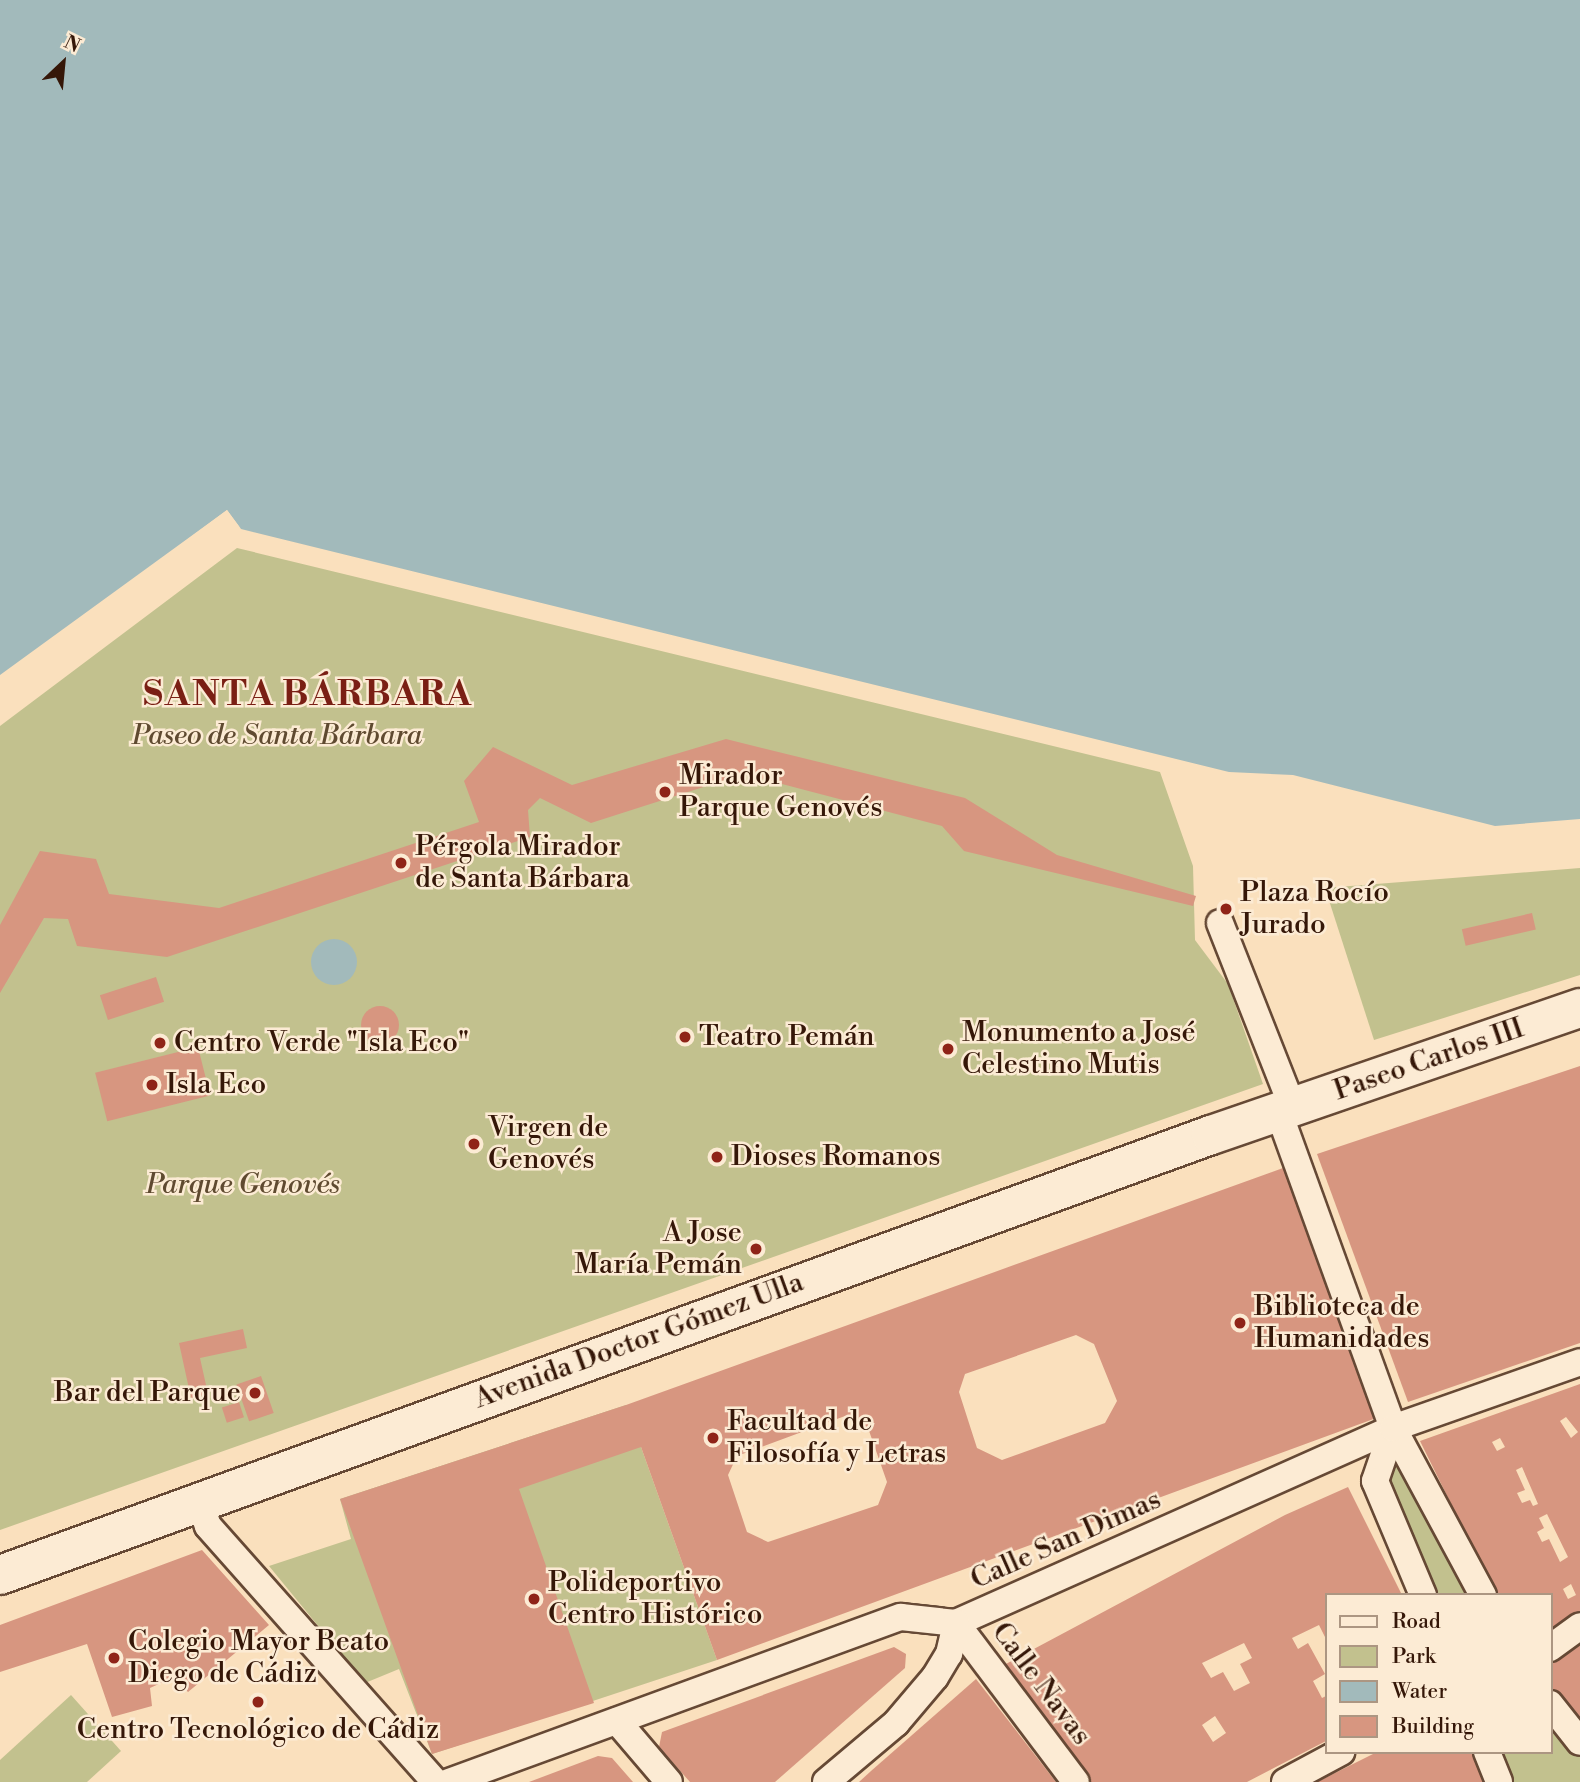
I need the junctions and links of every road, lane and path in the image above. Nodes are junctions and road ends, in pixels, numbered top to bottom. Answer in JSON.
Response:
{"nodes":[{"id":1,"x":1220,"y":923,"type":"dead end"},
{"id":2,"x":1580,"y":1008,"type":"edge"},
{"id":3,"x":1286,"y":1110,"type":"junction"},
{"id":4,"x":1580,"y":1362,"type":"edge"},
{"id":5,"x":1393,"y":1428,"type":"junction"},
{"id":6,"x":200,"y":1503,"type":"junction"},
{"id":7,"x":0,"y":1574,"type":"edge"},
{"id":8,"x":1422,"y":1593,"type":"edge"},
{"id":9,"x":1482,"y":1593,"type":"edge"},
{"id":10,"x":956,"y":1623,"type":"junction"},
{"id":11,"x":1580,"y":1626,"type":"edge"},
{"id":12,"x":1552,"y":1647,"type":"edge"},
{"id":13,"x":1552,"y":1707,"type":"edge"},
{"id":14,"x":617,"y":1721,"type":"junction"},
{"id":15,"x":1580,"y":1742,"type":"edge"},
{"id":16,"x":1337,"y":1754,"type":"edge"},
{"id":17,"x":1488,"y":1754,"type":"edge"},
{"id":18,"x":435,"y":1782,"type":"edge"},
{"id":19,"x":449,"y":1782,"type":"edge"},
{"id":20,"x":669,"y":1782,"type":"edge"},
{"id":21,"x":826,"y":1782,"type":"edge"},
{"id":22,"x":1076,"y":1782,"type":"edge"},
{"id":23,"x":1284,"y":1782,"type":"edge"},
{"id":24,"x":1499,"y":1782,"type":"edge"}],
"edges":[{"from":1,"to":3,"type":"street"},
{"from":2,"to":3,"type":"street","name":"Paseo Carlos III"},
{"from":3,"to":5,"type":"street"},
{"from":3,"to":6,"type":"street","name":"Avenida Doctor Gómez Ulla"},
{"from":4,"to":5,"type":"street","name":"Calle San Dimas"},
{"from":5,"to":8,"type":"street"},
{"from":5,"to":9,"type":"street"},
{"from":5,"to":10,"type":"street","name":"Calle San Dimas"},
{"from":6,"to":7,"type":"street","name":"Avenida Doctor Gómez Ulla"},
{"from":6,"to":18,"type":"street"},
{"from":10,"to":14,"type":"street"},
{"from":10,"to":21,"type":"street","name":"Calle San Dimas"},
{"from":10,"to":22,"type":"street","name":"Calle Navas"},
{"from":11,"to":12,"type":"street"},
{"from":13,"to":15,"type":"street"},
{"from":14,"to":19,"type":"street"},
{"from":14,"to":20,"type":"street"},
{"from":16,"to":23,"type":"street"},
{"from":17,"to":24,"type":"street"}]}
